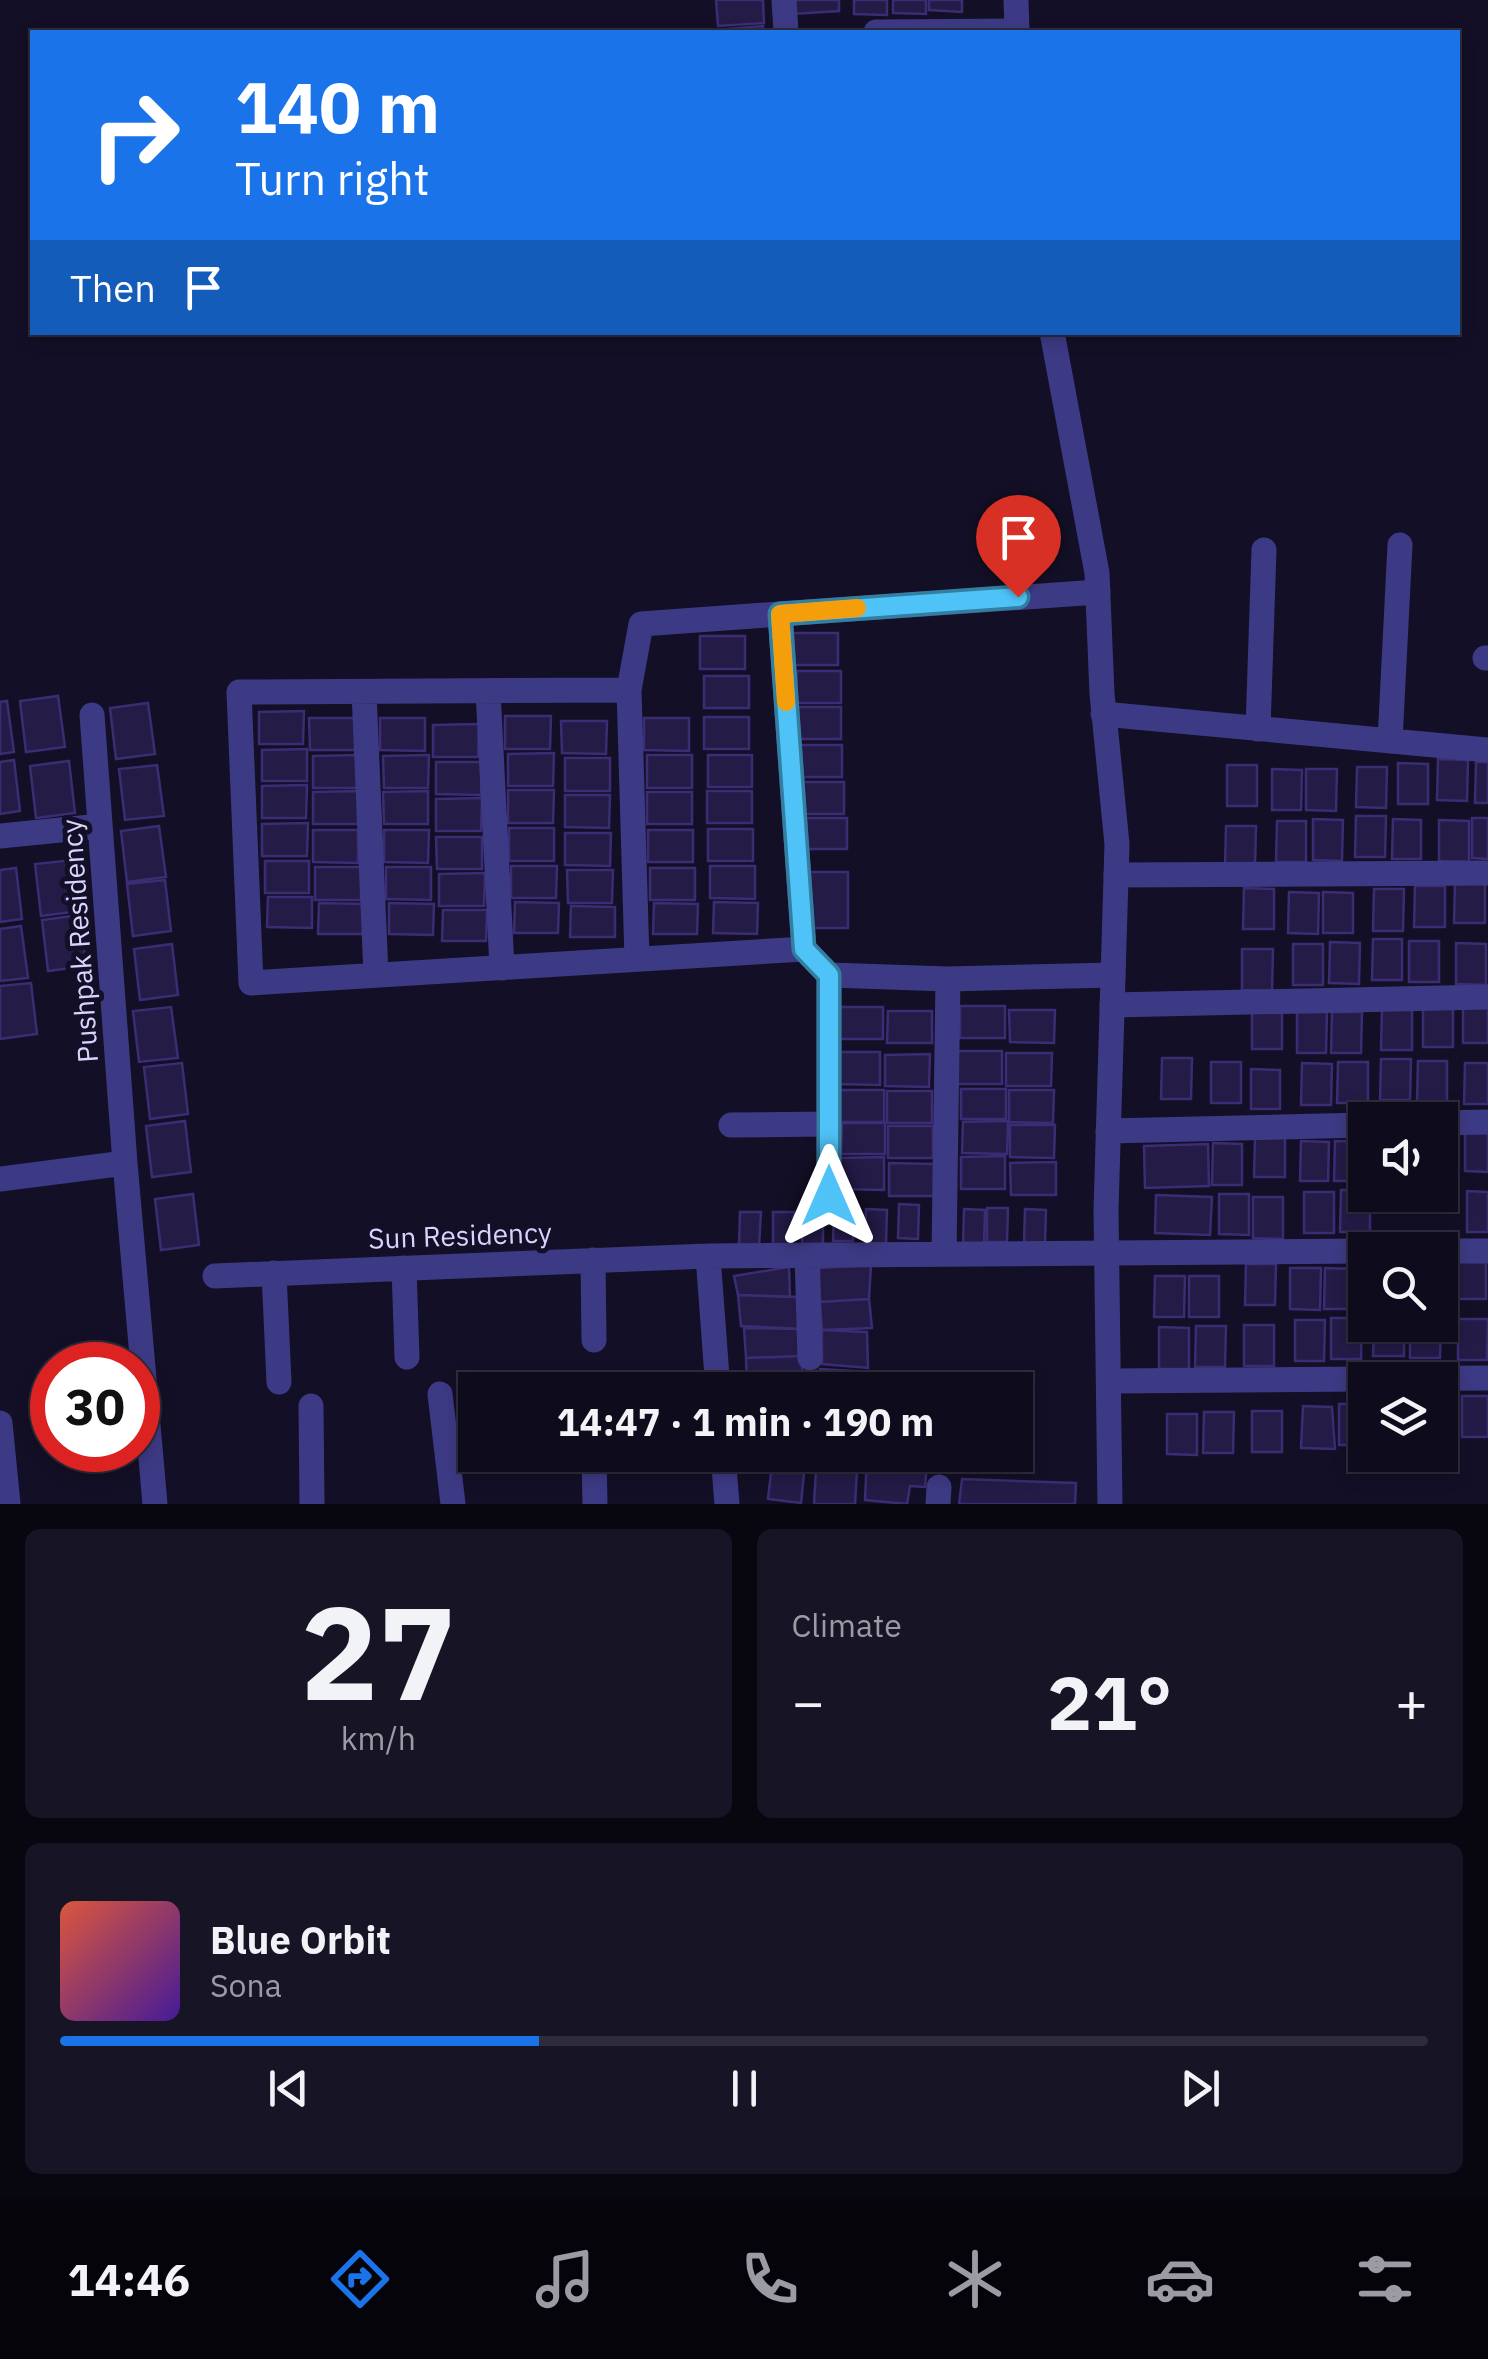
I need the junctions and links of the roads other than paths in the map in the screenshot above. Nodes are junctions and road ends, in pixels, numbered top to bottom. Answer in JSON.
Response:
{"nodes":[{"id":1,"x":784,"y":0,"type":"edge"},
{"id":2,"x":1016,"y":0,"type":"edge"},
{"id":3,"x":786,"y":30,"type":"edge"},
{"id":4,"x":1017,"y":30,"type":"edge"},
{"id":5,"x":1053,"y":335,"type":"edge"},
{"id":6,"x":1400,"y":544,"type":"dead end"},
{"id":7,"x":1264,"y":550,"type":"dead end"},
{"id":8,"x":1098,"y":592,"type":"junction"},
{"id":9,"x":780,"y":614,"type":"junction"},
{"id":10,"x":629,"y":690,"type":"junction"},
{"id":11,"x":488,"y":691,"type":"junction"},
{"id":12,"x":364,"y":692,"type":"junction"},
{"id":13,"x":1104,"y":714,"type":"junction"},
{"id":14,"x":92,"y":715,"type":"dead end"},
{"id":15,"x":1258,"y":728,"type":"junction"},
{"id":16,"x":1390,"y":741,"type":"junction"},
{"id":17,"x":1488,"y":750,"type":"edge"},
{"id":18,"x":100,"y":826,"type":"junction"},
{"id":19,"x":0,"y":836,"type":"edge"},
{"id":20,"x":1488,"y":873,"type":"edge"},
{"id":21,"x":1116,"y":875,"type":"junction"},
{"id":22,"x":804,"y":949,"type":"junction"},
{"id":23,"x":637,"y":959,"type":"junction"},
{"id":24,"x":502,"y":968,"type":"junction"},
{"id":25,"x":376,"y":975,"type":"junction"},
{"id":26,"x":829,"y":975,"type":"junction"},
{"id":27,"x":1113,"y":976,"type":"junction"},
{"id":28,"x":948,"y":979,"type":"junction"},
{"id":29,"x":1488,"y":997,"type":"edge"},
{"id":30,"x":1112,"y":1005,"type":"junction"},
{"id":31,"x":1488,"y":1122,"type":"edge"},
{"id":32,"x":1458,"y":1123,"type":"edge"},
{"id":33,"x":829,"y":1124,"type":"junction"},
{"id":34,"x":1348,"y":1125,"type":"edge"},
{"id":35,"x":731,"y":1126,"type":"dead end"},
{"id":36,"x":1108,"y":1131,"type":"junction"},
{"id":37,"x":126,"y":1163,"type":"junction"},
{"id":38,"x":0,"y":1179,"type":"edge"},
{"id":39,"x":829,"y":1196,"type":"dead end"},
{"id":40,"x":1458,"y":1251,"type":"edge"},
{"id":41,"x":1488,"y":1251,"type":"edge"},
{"id":42,"x":1348,"y":1252,"type":"edge"},
{"id":43,"x":1107,"y":1253,"type":"junction"},
{"id":44,"x":944,"y":1254,"type":"junction"},
{"id":45,"x":708,"y":1256,"type":"junction"},
{"id":46,"x":807,"y":1256,"type":"junction"},
{"id":47,"x":593,"y":1260,"type":"junction"},
{"id":48,"x":404,"y":1268,"type":"junction"},
{"id":49,"x":274,"y":1273,"type":"junction"},
{"id":50,"x":215,"y":1276,"type":"dead end"},
{"id":51,"x":594,"y":1340,"type":"dead end"},
{"id":52,"x":407,"y":1357,"type":"dead end"},
{"id":53,"x":810,"y":1358,"type":"dead end"},
{"id":54,"x":717,"y":1372,"type":"edge"},
{"id":55,"x":1488,"y":1378,"type":"edge"},
{"id":56,"x":1111,"y":1381,"type":"junction"},
{"id":57,"x":278,"y":1382,"type":"dead end"},
{"id":58,"x":440,"y":1394,"type":"dead end"},
{"id":59,"x":311,"y":1406,"type":"dead end"},
{"id":60,"x":0,"y":1423,"type":"edge"},
{"id":61,"x":594,"y":1472,"type":"edge"},
{"id":62,"x":724,"y":1472,"type":"edge"},
{"id":63,"x":8,"y":1504,"type":"edge"},
{"id":64,"x":155,"y":1504,"type":"edge"},
{"id":65,"x":312,"y":1504,"type":"edge"},
{"id":66,"x":453,"y":1504,"type":"edge"},
{"id":67,"x":594,"y":1504,"type":"edge"},
{"id":68,"x":727,"y":1504,"type":"edge"},
{"id":69,"x":1110,"y":1504,"type":"edge"}],
"edges":[{"from":1,"to":3,"type":"street"},
{"from":2,"to":4,"type":"street"},
{"from":5,"to":8,"type":"street"},
{"from":6,"to":16,"type":"street"},
{"from":7,"to":15,"type":"street"},
{"from":8,"to":9,"type":"street"},
{"from":8,"to":13,"type":"street"},
{"from":9,"to":10,"type":"street"},
{"from":9,"to":22,"type":"street"},
{"from":10,"to":11,"type":"street"},
{"from":10,"to":23,"type":"street"},
{"from":11,"to":12,"type":"street"},
{"from":11,"to":24,"type":"street"},
{"from":12,"to":25,"type":"street"},
{"from":12,"to":25,"type":"street"},
{"from":13,"to":15,"type":"street"},
{"from":13,"to":21,"type":"street"},
{"from":14,"to":18,"type":"street","name":"Pushpak Residency"},
{"from":15,"to":16,"type":"street"},
{"from":16,"to":17,"type":"street"},
{"from":18,"to":19,"type":"street"},
{"from":18,"to":37,"type":"street","name":"Pushpak Residency"},
{"from":20,"to":21,"type":"street"},
{"from":21,"to":27,"type":"street"},
{"from":22,"to":23,"type":"street"},
{"from":22,"to":26,"type":"street"},
{"from":23,"to":24,"type":"street"},
{"from":24,"to":25,"type":"street"},
{"from":26,"to":28,"type":"street"},
{"from":26,"to":33,"type":"street"},
{"from":27,"to":28,"type":"street"},
{"from":27,"to":30,"type":"street"},
{"from":28,"to":44,"type":"street"},
{"from":29,"to":30,"type":"street"},
{"from":30,"to":36,"type":"street"},
{"from":31,"to":32,"type":"street"},
{"from":33,"to":35,"type":"street"},
{"from":33,"to":39,"type":"street"},
{"from":34,"to":36,"type":"street"},
{"from":36,"to":43,"type":"street"},
{"from":37,"to":38,"type":"street"},
{"from":37,"to":64,"type":"street","name":"Pushpak Residency"},
{"from":40,"to":41,"type":"street"},
{"from":42,"to":43,"type":"street","name":"Sun Residency"},
{"from":43,"to":44,"type":"street","name":"Sun Residency"},
{"from":43,"to":56,"type":"street"},
{"from":44,"to":46,"type":"street","name":"Sun Residency"},
{"from":45,"to":46,"type":"street","name":"Sun Residency"},
{"from":45,"to":47,"type":"street","name":"Sun Residency"},
{"from":45,"to":54,"type":"street"},
{"from":46,"to":53,"type":"street"},
{"from":47,"to":48,"type":"street","name":"Sun Residency"},
{"from":47,"to":51,"type":"street"},
{"from":48,"to":49,"type":"street","name":"Sun Residency"},
{"from":48,"to":52,"type":"street"},
{"from":49,"to":50,"type":"street","name":"Sun Residency"},
{"from":49,"to":57,"type":"street"},
{"from":55,"to":56,"type":"street"},
{"from":56,"to":69,"type":"street"},
{"from":58,"to":66,"type":"street"},
{"from":59,"to":65,"type":"street"},
{"from":60,"to":63,"type":"street"},
{"from":61,"to":67,"type":"street"},
{"from":62,"to":68,"type":"street"}]}
